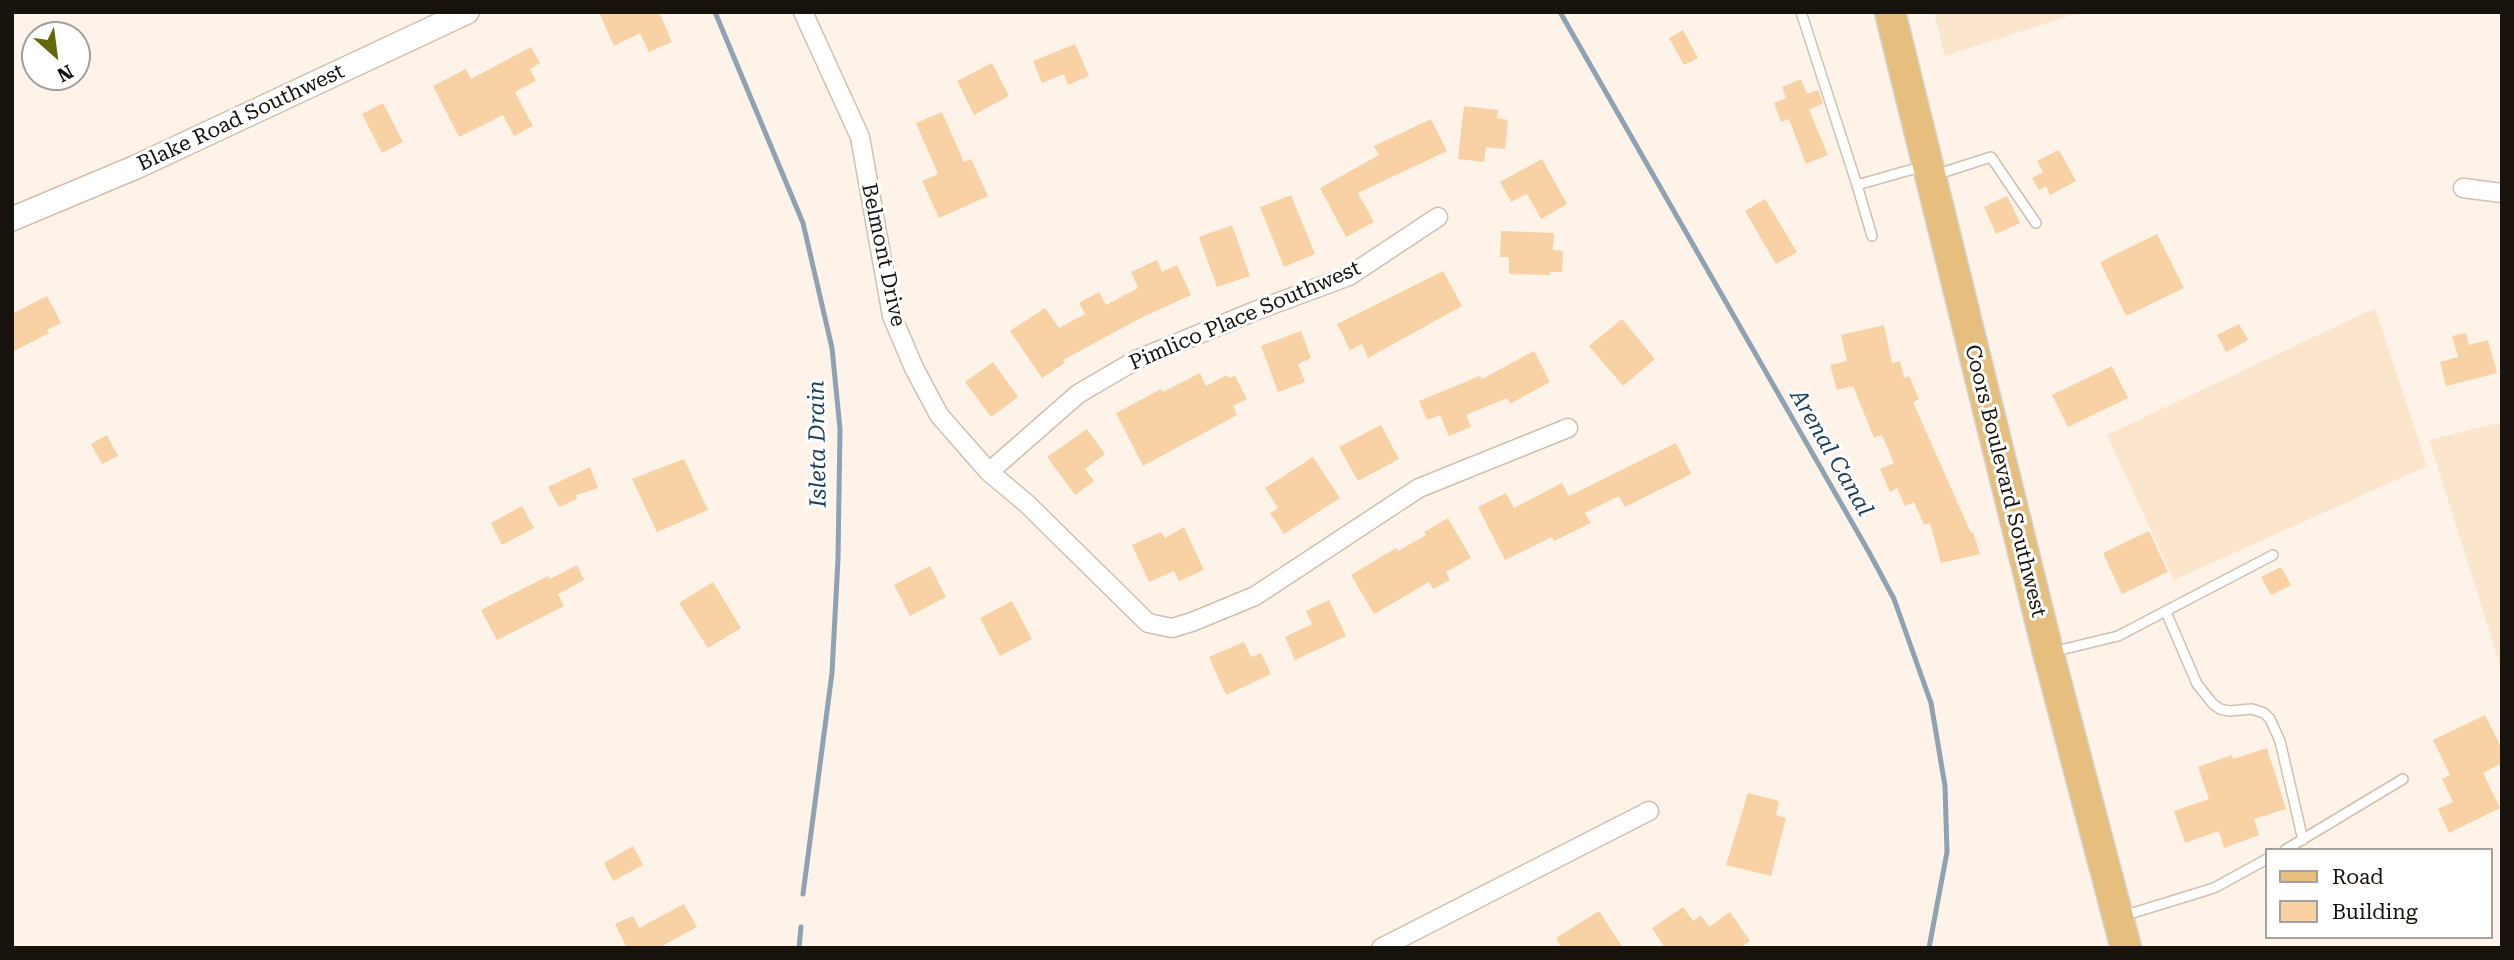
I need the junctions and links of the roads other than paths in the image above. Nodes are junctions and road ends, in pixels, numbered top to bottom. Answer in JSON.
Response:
{"nodes":[{"id":1,"x":467,"y":12,"type":"edge"},
{"id":2,"x":803,"y":12,"type":"edge"},
{"id":3,"x":1801,"y":12,"type":"edge"},
{"id":4,"x":1889,"y":12,"type":"edge"},
{"id":5,"x":1928,"y":171,"type":"junction"},
{"id":6,"x":1857,"y":185,"type":"junction"},
{"id":7,"x":2463,"y":188,"type":"dead end"},
{"id":8,"x":2502,"y":193,"type":"edge"},
{"id":9,"x":1438,"y":217,"type":"dead end"},
{"id":10,"x":12,"y":219,"type":"edge"},
{"id":11,"x":2036,"y":223,"type":"dead end"},
{"id":12,"x":1872,"y":236,"type":"dead end"},
{"id":13,"x":1568,"y":428,"type":"dead end"},
{"id":14,"x":989,"y":472,"type":"junction"},
{"id":15,"x":2273,"y":555,"type":"dead end"},
{"id":16,"x":2166,"y":612,"type":"junction"},
{"id":17,"x":2048,"y":652,"type":"junction"},
{"id":18,"x":2403,"y":779,"type":"dead end"},
{"id":19,"x":1649,"y":811,"type":"dead end"},
{"id":20,"x":2303,"y":840,"type":"junction"},
{"id":21,"x":2289,"y":848,"type":"edge"},
{"id":22,"x":2266,"y":860,"type":"edge"},
{"id":23,"x":2118,"y":918,"type":"junction"},
{"id":24,"x":1381,"y":948,"type":"edge"},
{"id":25,"x":2126,"y":948,"type":"edge"}],
"edges":[{"from":1,"to":10,"type":"street","name":"Blake Road Southwest"},
{"from":2,"to":14,"type":"street","name":"Belmont Drive"},
{"from":3,"to":6,"type":"lane"},
{"from":4,"to":5,"type":"main road","name":"Coors Boulevard Southwest"},
{"from":5,"to":6,"type":"lane"},
{"from":5,"to":11,"type":"lane"},
{"from":5,"to":17,"type":"main road","name":"Coors Boulevard Southwest"},
{"from":6,"to":12,"type":"lane"},
{"from":7,"to":8,"type":"street"},
{"from":9,"to":14,"type":"street","name":"Pimlico Place Southwest"},
{"from":13,"to":14,"type":"street","name":"Belmont Drive"},
{"from":15,"to":16,"type":"lane"},
{"from":16,"to":17,"type":"lane"},
{"from":16,"to":20,"type":"lane"},
{"from":17,"to":23,"type":"main road","name":"Coors Boulevard Southwest"},
{"from":18,"to":20,"type":"lane"},
{"from":19,"to":24,"type":"street"},
{"from":20,"to":21,"type":"lane"},
{"from":22,"to":23,"type":"lane"},
{"from":23,"to":25,"type":"main road","name":"Coors Boulevard Southwest"}]}
